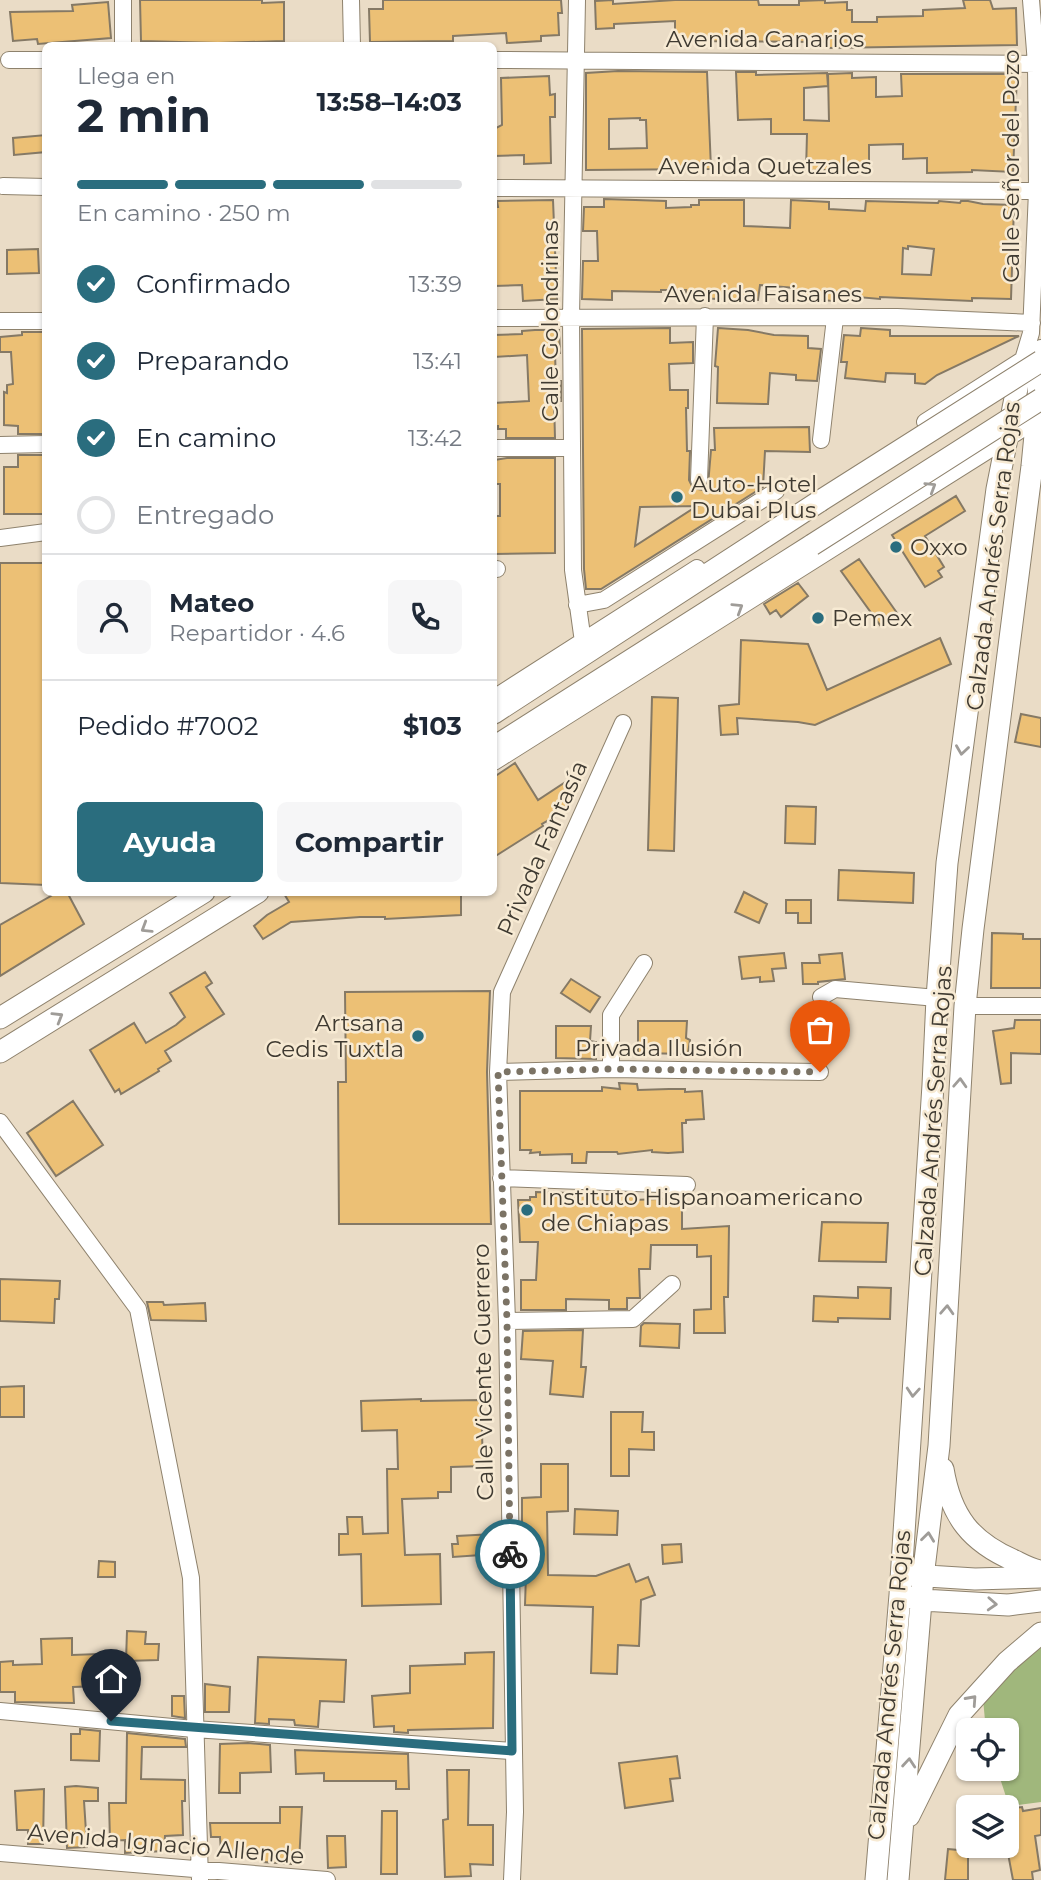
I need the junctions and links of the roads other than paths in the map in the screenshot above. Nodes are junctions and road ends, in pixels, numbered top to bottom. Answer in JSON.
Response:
{"nodes":[{"id":1,"x":123,"y":0,"type":"edge"},
{"id":2,"x":351,"y":0,"type":"edge"},
{"id":3,"x":577,"y":0,"type":"edge"},
{"id":4,"x":1031,"y":0,"type":"edge"},
{"id":5,"x":1038,"y":27,"type":"edge"},
{"id":6,"x":123,"y":42,"type":"edge"},
{"id":7,"x":352,"y":42,"type":"edge"},
{"id":8,"x":9,"y":60,"type":"dead end"},
{"id":9,"x":42,"y":60,"type":"edge"},
{"id":10,"x":497,"y":60,"type":"edge"},
{"id":11,"x":575,"y":61,"type":"junction"},
{"id":12,"x":1036,"y":64,"type":"junction"},
{"id":13,"x":3,"y":186,"type":"dead end"},
{"id":14,"x":42,"y":187,"type":"edge"},
{"id":15,"x":497,"y":188,"type":"edge"},
{"id":16,"x":574,"y":188,"type":"junction"},
{"id":17,"x":1037,"y":191,"type":"junction"},
{"id":18,"x":705,"y":316,"type":"junction"},
{"id":19,"x":571,"y":317,"type":"junction"},
{"id":20,"x":497,"y":318,"type":"edge"},
{"id":21,"x":835,"y":318,"type":"junction"},
{"id":22,"x":0,"y":321,"type":"edge"},
{"id":23,"x":42,"y":321,"type":"edge"},
{"id":24,"x":1032,"y":328,"type":"junction"},
{"id":25,"x":1034,"y":359,"type":"edge"},
{"id":26,"x":1040,"y":412,"type":"edge"},
{"id":27,"x":1007,"y":439,"type":"junction"},
{"id":28,"x":821,"y":440,"type":"dead end"},
{"id":29,"x":0,"y":444,"type":"edge"},
{"id":30,"x":42,"y":444,"type":"edge"},
{"id":31,"x":497,"y":448,"type":"edge"},
{"id":32,"x":572,"y":448,"type":"junction"},
{"id":33,"x":699,"y":480,"type":"dead end"},
{"id":34,"x":776,"y":491,"type":"dead end"},
{"id":35,"x":42,"y":533,"type":"edge"},
{"id":36,"x":0,"y":538,"type":"edge"},
{"id":37,"x":577,"y":605,"type":"junction"},
{"id":38,"x":583,"y":642,"type":"junction"},
{"id":39,"x":497,"y":696,"type":"edge"},
{"id":40,"x":497,"y":711,"type":"edge"},
{"id":41,"x":623,"y":723,"type":"dead end"},
{"id":42,"x":497,"y":745,"type":"edge"},
{"id":43,"x":497,"y":760,"type":"edge"},
{"id":44,"x":198,"y":896,"type":"edge"},
{"id":45,"x":252,"y":896,"type":"edge"},
{"id":46,"x":943,"y":925,"type":"junction"},
{"id":47,"x":972,"y":929,"type":"junction"},
{"id":48,"x":644,"y":963,"type":"dead end"},
{"id":49,"x":502,"y":992,"type":"joint"},
{"id":50,"x":821,"y":997,"type":"dead end"},
{"id":51,"x":937,"y":999,"type":"junction"},
{"id":52,"x":965,"y":1006,"type":"junction"},
{"id":53,"x":1041,"y":1006,"type":"edge"},
{"id":54,"x":0,"y":1018,"type":"edge"},
{"id":55,"x":0,"y":1052,"type":"edge"},
{"id":56,"x":611,"y":1069,"type":"junction"},
{"id":57,"x":498,"y":1072,"type":"junction"},
{"id":58,"x":820,"y":1072,"type":"dead end"},
{"id":59,"x":0,"y":1122,"type":"edge"},
{"id":60,"x":501,"y":1178,"type":"junction"},
{"id":61,"x":687,"y":1185,"type":"dead end"},
{"id":62,"x":672,"y":1284,"type":"dead end"},
{"id":63,"x":507,"y":1321,"type":"junction"},
{"id":64,"x":939,"y":1446,"type":"junction"},
{"id":65,"x":1041,"y":1571,"type":"edge"},
{"id":66,"x":901,"y":1573,"type":"junction"},
{"id":67,"x":923,"y":1577,"type":"junction"},
{"id":68,"x":1041,"y":1577,"type":"edge"},
{"id":69,"x":900,"y":1595,"type":"junction"},
{"id":70,"x":922,"y":1600,"type":"junction"},
{"id":71,"x":1041,"y":1601,"type":"edge"},
{"id":72,"x":1041,"y":1633,"type":"edge"},
{"id":73,"x":0,"y":1711,"type":"edge"},
{"id":74,"x":194,"y":1729,"type":"junction"},
{"id":75,"x":512,"y":1751,"type":"junction"},
{"id":76,"x":904,"y":1824,"type":"junction"},
{"id":77,"x":0,"y":1853,"type":"edge"},
{"id":78,"x":200,"y":1875,"type":"edge"},
{"id":79,"x":327,"y":1880,"type":"edge"},
{"id":80,"x":512,"y":1880,"type":"edge"},
{"id":81,"x":876,"y":1880,"type":"edge"},
{"id":82,"x":898,"y":1880,"type":"edge"}],
"edges":[{"from":1,"to":6,"type":"street"},
{"from":2,"to":7,"type":"street"},
{"from":3,"to":11,"type":"street","name":"Calle Golondrinas"},
{"from":4,"to":5,"type":"street","name":"Calle Señor del Pozo"},
{"from":5,"to":12,"type":"street","name":"Calle Señor del Pozo"},
{"from":8,"to":9,"type":"street"},
{"from":10,"to":11,"type":"street","name":"Avenida Canarios"},
{"from":11,"to":12,"type":"street","name":"Avenida Canarios"},
{"from":11,"to":16,"type":"street","name":"Calle Golondrinas"},
{"from":12,"to":17,"type":"street","name":"Calle Señor del Pozo"},
{"from":13,"to":14,"type":"street"},
{"from":15,"to":16,"type":"street","name":"Avenida Quetzales"},
{"from":16,"to":17,"type":"street","name":"Avenida Quetzales"},
{"from":16,"to":19,"type":"street","name":"Calle Golondrinas"},
{"from":17,"to":24,"type":"street","name":"Calle Señor del Pozo"},
{"from":18,"to":19,"type":"street","name":"Avenida Faisanes"},
{"from":18,"to":21,"type":"street","name":"Avenida Faisanes"},
{"from":18,"to":33,"type":"street"},
{"from":19,"to":20,"type":"street","name":"Avenida Faisanes"},
{"from":19,"to":32,"type":"street","name":"Calle Golondrinas"},
{"from":21,"to":24,"type":"street","name":"Avenida Faisanes"},
{"from":21,"to":28,"type":"street"},
{"from":22,"to":23,"type":"street"},
{"from":24,"to":25,"type":"street","name":"Calle Señor del Pozo"},
{"from":25,"to":26,"type":"main road","name":"Calzada Andrés Serra Rojas"},
{"from":25,"to":27,"type":"main road","name":"Calzada Andrés Serra Rojas"},
{"from":25,"to":38,"type":"street"},
{"from":25,"to":40,"type":"main road","bridge":true},
{"from":26,"to":27,"type":"street"},
{"from":26,"to":42,"type":"main road","bridge":true},
{"from":26,"to":47,"type":"main road","name":"Calzada Andrés Serra Rojas"},
{"from":43,"to":27,"type":"street","one_way":true},
{"from":27,"to":46,"type":"main road","name":"Calzada Andrés Serra Rojas","one_way":true},
{"from":29,"to":30,"type":"street"},
{"from":31,"to":32,"type":"street"},
{"from":32,"to":37,"type":"street","name":"Calle Golondrinas"},
{"from":34,"to":37,"type":"street"},
{"from":35,"to":36,"type":"street"},
{"from":37,"to":38,"type":"street","name":"Calle Golondrinas"},
{"from":38,"to":39,"type":"street"},
{"from":41,"to":49,"type":"street","name":"Privada Fantasía"},
{"from":44,"to":54,"type":"main road","one_way":true},
{"from":55,"to":45,"type":"main road","one_way":true},
{"from":46,"to":47,"type":"main road"},
{"from":46,"to":51,"type":"main road","name":"Calzada Andrés Serra Rojas"},
{"from":47,"to":52,"type":"main road","name":"Calzada Andrés Serra Rojas"},
{"from":48,"to":56,"type":"street"},
{"from":49,"to":57,"type":"street","name":"Calle Vicente Guerrero"},
{"from":50,"to":51,"type":"street"},
{"from":51,"to":66,"type":"main road","name":"Calzada Andrés Serra Rojas","one_way":true},
{"from":52,"to":53,"type":"street"},
{"from":64,"to":52,"type":"main road","name":"Calzada Andrés Serra Rojas","one_way":true},
{"from":56,"to":57,"type":"street","name":"Privada Ilusión"},
{"from":56,"to":58,"type":"street","name":"Privada Ilusión"},
{"from":57,"to":60,"type":"street","name":"Calle Vicente Guerrero"},
{"from":59,"to":74,"type":"street"},
{"from":60,"to":61,"type":"street"},
{"from":60,"to":63,"type":"street","name":"Calle Vicente Guerrero"},
{"from":62,"to":63,"type":"street"},
{"from":63,"to":75,"type":"street","name":"Calle Vicente Guerrero"},
{"from":64,"to":65,"type":"main road"},
{"from":67,"to":64,"type":"main road","name":"Calzada Andrés Serra Rojas","one_way":true},
{"from":66,"to":67,"type":"main road"},
{"from":66,"to":69,"type":"main road","name":"Calzada Andrés Serra Rojas"},
{"from":67,"to":68,"type":"main road"},
{"from":67,"to":70,"type":"main road","name":"Calzada Andrés Serra Rojas"},
{"from":69,"to":70,"type":"main road"},
{"from":69,"to":81,"type":"main road","name":"Calzada Andrés Serra Rojas"},
{"from":70,"to":71,"type":"main road","one_way":true},
{"from":76,"to":70,"type":"main road","name":"Calzada Andrés Serra Rojas","one_way":true},
{"from":76,"to":72,"type":"main road","one_way":true},
{"from":73,"to":74,"type":"street"},
{"from":74,"to":75,"type":"street"},
{"from":74,"to":78,"type":"street"},
{"from":75,"to":80,"type":"street","name":"Calle Vicente Guerrero"},
{"from":76,"to":82,"type":"main road","name":"Calzada Andrés Serra Rojas"},
{"from":77,"to":78,"type":"street","name":"Avenida Ignacio Allende"},
{"from":78,"to":79,"type":"street","name":"Avenida Ignacio Allende"}]}
